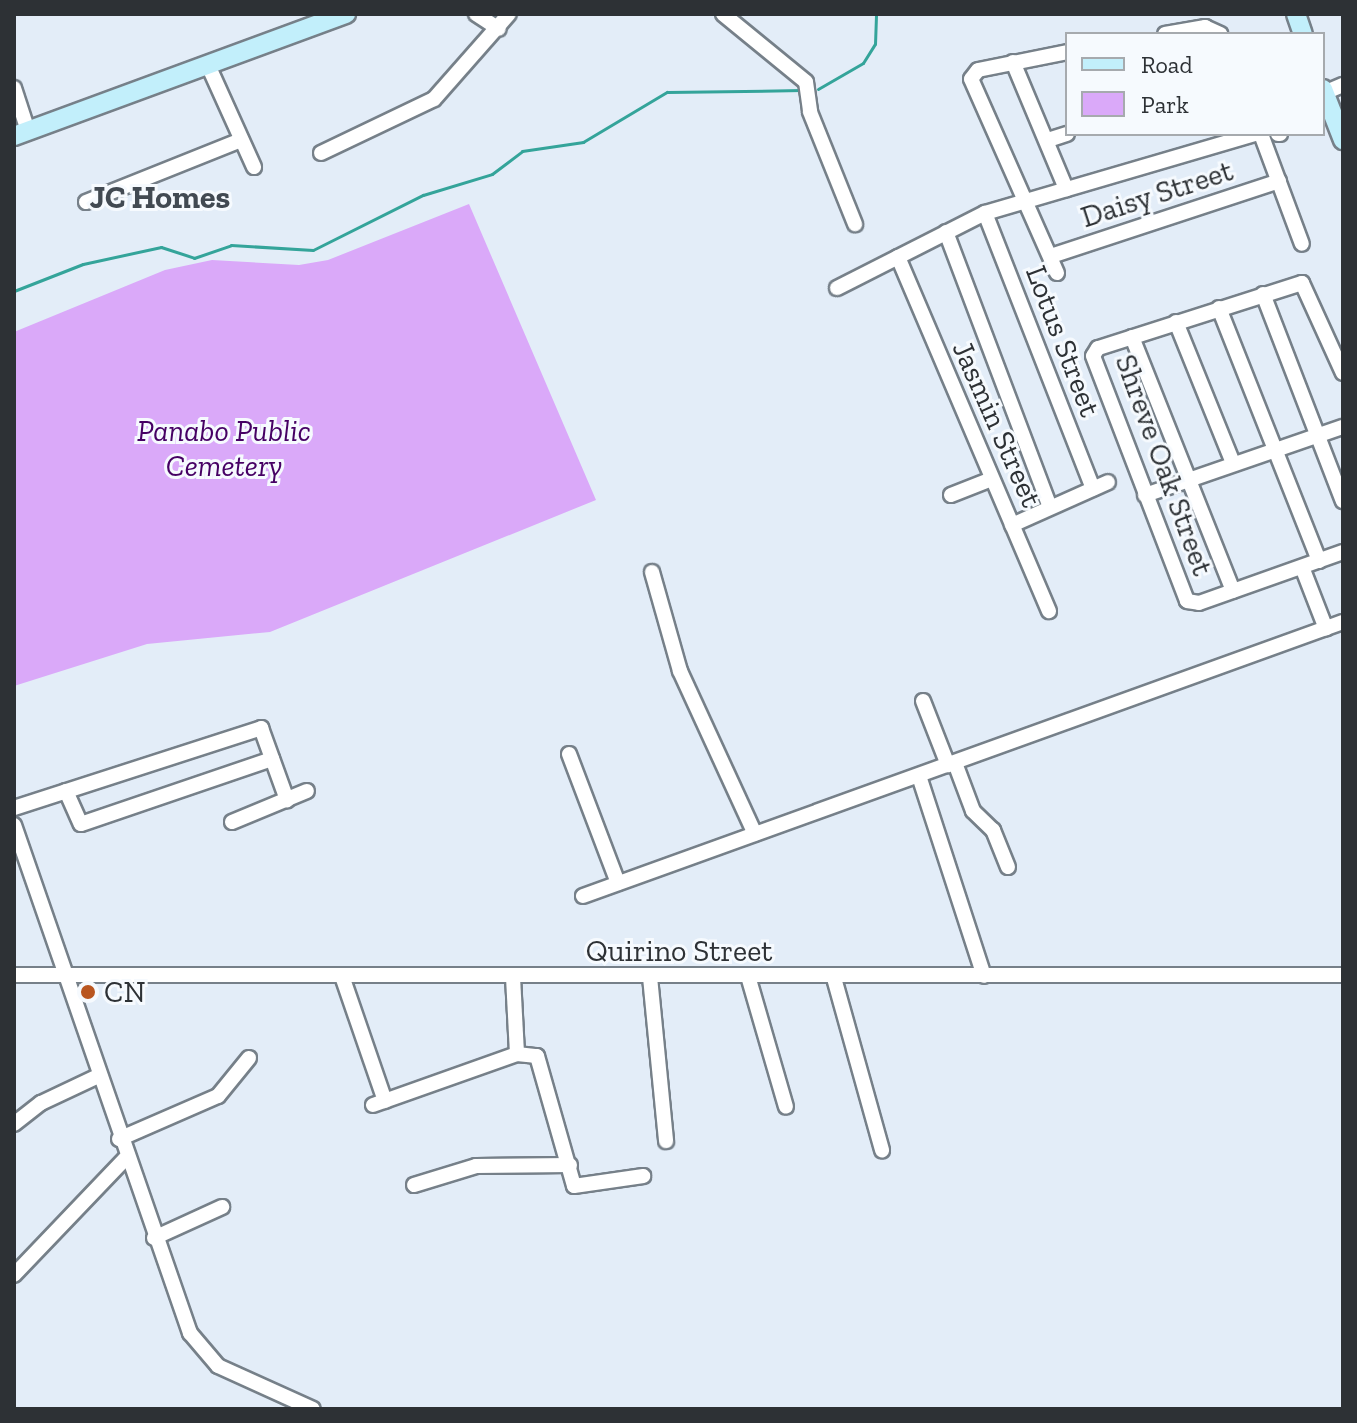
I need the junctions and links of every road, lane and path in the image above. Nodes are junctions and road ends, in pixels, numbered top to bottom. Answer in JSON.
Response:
{"nodes":[{"id":1,"x":476,"y":14,"type":"edge"},
{"id":2,"x":509,"y":14,"type":"edge"},
{"id":3,"x":723,"y":14,"type":"edge"},
{"id":4,"x":334,"y":16,"type":"edge"},
{"id":5,"x":499,"y":29,"type":"junction"},
{"id":6,"x":1176,"y":32,"type":"edge"},
{"id":7,"x":1216,"y":32,"type":"edge"},
{"id":8,"x":1064,"y":53,"type":"edge"},
{"id":9,"x":1013,"y":62,"type":"junction"},
{"id":10,"x":208,"y":65,"type":"junction"},
{"id":11,"x":1343,"y":85,"type":"edge"},
{"id":12,"x":14,"y":88,"type":"edge"},
{"id":13,"x":1325,"y":102,"type":"edge"},
{"id":14,"x":21,"y":134,"type":"edge"},
{"id":15,"x":1065,"y":135,"type":"edge"},
{"id":16,"x":1252,"y":136,"type":"edge"},
{"id":17,"x":1260,"y":136,"type":"edge"},
{"id":18,"x":241,"y":140,"type":"junction"},
{"id":19,"x":1048,"y":140,"type":"junction"},
{"id":20,"x":1343,"y":140,"type":"edge"},
{"id":21,"x":321,"y":153,"type":"dead end"},
{"id":22,"x":254,"y":167,"type":"dead end"},
{"id":23,"x":1279,"y":181,"type":"junction"},
{"id":24,"x":1066,"y":189,"type":"junction"},
{"id":25,"x":1027,"y":200,"type":"junction"},
{"id":26,"x":86,"y":202,"type":"dead end"},
{"id":27,"x":985,"y":213,"type":"junction"},
{"id":28,"x":855,"y":224,"type":"dead end"},
{"id":29,"x":946,"y":232,"type":"junction"},
{"id":30,"x":1302,"y":244,"type":"dead end"},
{"id":31,"x":1051,"y":256,"type":"junction"},
{"id":32,"x":898,"y":257,"type":"junction"},
{"id":33,"x":1057,"y":273,"type":"dead end"},
{"id":34,"x":837,"y":288,"type":"dead end"},
{"id":35,"x":1263,"y":294,"type":"junction"},
{"id":36,"x":1219,"y":308,"type":"junction"},
{"id":37,"x":1176,"y":322,"type":"junction"},
{"id":38,"x":1132,"y":337,"type":"junction"},
{"id":39,"x":1343,"y":373,"type":"edge"},
{"id":40,"x":1343,"y":427,"type":"edge"},
{"id":41,"x":1318,"y":435,"type":"junction"},
{"id":42,"x":1275,"y":450,"type":"junction"},
{"id":43,"x":1233,"y":463,"type":"junction"},
{"id":44,"x":1189,"y":479,"type":"junction"},
{"id":45,"x":989,"y":480,"type":"junction"},
{"id":46,"x":1108,"y":482,"type":"dead end"},
{"id":47,"x":1093,"y":489,"type":"junction"},
{"id":48,"x":951,"y":495,"type":"dead end"},
{"id":49,"x":1145,"y":495,"type":"junction"},
{"id":50,"x":1343,"y":501,"type":"edge"},
{"id":51,"x":1050,"y":507,"type":"junction"},
{"id":52,"x":1012,"y":525,"type":"junction"},
{"id":53,"x":1343,"y":552,"type":"edge"},
{"id":54,"x":1319,"y":561,"type":"junction"},
{"id":55,"x":1302,"y":567,"type":"junction"},
{"id":56,"x":652,"y":572,"type":"dead end"},
{"id":57,"x":1233,"y":591,"type":"junction"},
{"id":58,"x":1049,"y":611,"type":"dead end"},
{"id":59,"x":1343,"y":622,"type":"edge"},
{"id":60,"x":1326,"y":629,"type":"junction"},
{"id":61,"x":923,"y":701,"type":"dead end"},
{"id":62,"x":569,"y":754,"type":"dead end"},
{"id":63,"x":272,"y":759,"type":"junction"},
{"id":64,"x":952,"y":764,"type":"junction"},
{"id":65,"x":919,"y":776,"type":"junction"},
{"id":66,"x":66,"y":791,"type":"junction"},
{"id":67,"x":307,"y":791,"type":"dead end"},
{"id":68,"x":287,"y":800,"type":"junction"},
{"id":69,"x":14,"y":808,"type":"edge"},
{"id":70,"x":232,"y":822,"type":"dead end"},
{"id":71,"x":14,"y":825,"type":"edge"},
{"id":72,"x":755,"y":834,"type":"junction"},
{"id":73,"x":1008,"y":867,"type":"dead end"},
{"id":74,"x":618,"y":883,"type":"junction"},
{"id":75,"x":583,"y":896,"type":"dead end"},
{"id":76,"x":14,"y":975,"type":"edge"},
{"id":77,"x":66,"y":975,"type":"junction"},
{"id":78,"x":1343,"y":975,"type":"edge"},
{"id":79,"x":342,"y":976,"type":"junction"},
{"id":80,"x":748,"y":976,"type":"junction"},
{"id":81,"x":984,"y":976,"type":"junction"},
{"id":82,"x":513,"y":977,"type":"junction"},
{"id":83,"x":650,"y":977,"type":"junction"},
{"id":84,"x":834,"y":978,"type":"junction"},
{"id":85,"x":517,"y":1054,"type":"junction"},
{"id":86,"x":249,"y":1058,"type":"dead end"},
{"id":87,"x":98,"y":1076,"type":"junction"},
{"id":88,"x":786,"y":1107,"type":"dead end"},
{"id":89,"x":14,"y":1124,"type":"edge"},
{"id":90,"x":119,"y":1139,"type":"junction"},
{"id":91,"x":666,"y":1141,"type":"dead end"},
{"id":92,"x":882,"y":1150,"type":"dead end"},
{"id":93,"x":125,"y":1159,"type":"junction"},
{"id":94,"x":570,"y":1165,"type":"junction"},
{"id":95,"x":643,"y":1176,"type":"dead end"},
{"id":96,"x":414,"y":1185,"type":"dead end"},
{"id":97,"x":222,"y":1207,"type":"dead end"},
{"id":98,"x":154,"y":1238,"type":"junction"},
{"id":99,"x":14,"y":1275,"type":"edge"},
{"id":100,"x":302,"y":1407,"type":"edge"}],
"edges":[{"from":1,"to":5,"type":"street"},
{"from":2,"to":5,"type":"street"},
{"from":3,"to":28,"type":"street"},
{"from":4,"to":10,"type":"main road"},
{"from":5,"to":21,"type":"street"},
{"from":6,"to":7,"type":"street"},
{"from":8,"to":9,"type":"street"},
{"from":9,"to":19,"type":"street"},
{"from":9,"to":25,"type":"street"},
{"from":10,"to":14,"type":"main road"},
{"from":10,"to":18,"type":"street"},
{"from":11,"to":13,"type":"street"},
{"from":12,"to":14,"type":"street"},
{"from":13,"to":20,"type":"main road"},
{"from":15,"to":19,"type":"street"},
{"from":16,"to":24,"type":"street"},
{"from":17,"to":23,"type":"street"},
{"from":18,"to":22,"type":"street"},
{"from":18,"to":26,"type":"street"},
{"from":19,"to":24,"type":"street"},
{"from":23,"to":30,"type":"street"},
{"from":23,"to":31,"type":"street","name":"Daisy Street"},
{"from":24,"to":25,"type":"street"},
{"from":25,"to":27,"type":"street"},
{"from":25,"to":31,"type":"street"},
{"from":27,"to":29,"type":"street"},
{"from":27,"to":47,"type":"street","name":"Lotus Street"},
{"from":29,"to":32,"type":"street"},
{"from":29,"to":51,"type":"street"},
{"from":31,"to":33,"type":"street"},
{"from":32,"to":34,"type":"street"},
{"from":32,"to":45,"type":"street","name":"Jasmin Street"},
{"from":35,"to":36,"type":"street"},
{"from":35,"to":39,"type":"street"},
{"from":35,"to":41,"type":"street"},
{"from":36,"to":37,"type":"street"},
{"from":36,"to":42,"type":"street"},
{"from":37,"to":38,"type":"street"},
{"from":37,"to":43,"type":"street"},
{"from":38,"to":44,"type":"street"},
{"from":38,"to":49,"type":"street","name":"Shreve Oak Street"},
{"from":40,"to":41,"type":"street"},
{"from":41,"to":42,"type":"street"},
{"from":41,"to":50,"type":"street"},
{"from":42,"to":43,"type":"street"},
{"from":42,"to":54,"type":"street"},
{"from":43,"to":44,"type":"street"},
{"from":44,"to":49,"type":"street"},
{"from":44,"to":57,"type":"street"},
{"from":45,"to":48,"type":"street"},
{"from":45,"to":52,"type":"street","name":"Jasmin Street"},
{"from":46,"to":47,"type":"street"},
{"from":47,"to":51,"type":"street"},
{"from":49,"to":57,"type":"street","name":"Shreve Oak Street"},
{"from":51,"to":52,"type":"street"},
{"from":52,"to":58,"type":"street","name":"Jasmin Street"},
{"from":53,"to":54,"type":"street"},
{"from":54,"to":55,"type":"street"},
{"from":55,"to":57,"type":"street"},
{"from":55,"to":60,"type":"street"},
{"from":56,"to":72,"type":"street"},
{"from":59,"to":60,"type":"street"},
{"from":60,"to":64,"type":"street"},
{"from":61,"to":64,"type":"street"},
{"from":62,"to":74,"type":"street"},
{"from":63,"to":66,"type":"street"},
{"from":63,"to":66,"type":"street"},
{"from":63,"to":68,"type":"street"},
{"from":64,"to":65,"type":"street"},
{"from":64,"to":73,"type":"street"},
{"from":65,"to":72,"type":"street"},
{"from":65,"to":81,"type":"street"},
{"from":66,"to":69,"type":"street"},
{"from":67,"to":68,"type":"street"},
{"from":68,"to":70,"type":"street"},
{"from":71,"to":77,"type":"street"},
{"from":72,"to":74,"type":"street"},
{"from":74,"to":75,"type":"street"},
{"from":76,"to":77,"type":"street","name":"Quirino Street"},
{"from":77,"to":79,"type":"street","name":"Quirino Street"},
{"from":77,"to":87,"type":"street"},
{"from":78,"to":81,"type":"street","name":"Quirino Street"},
{"from":79,"to":82,"type":"street","name":"Quirino Street"},
{"from":79,"to":85,"type":"street"},
{"from":80,"to":83,"type":"street","name":"Quirino Street"},
{"from":80,"to":84,"type":"street","name":"Quirino Street"},
{"from":80,"to":88,"type":"street"},
{"from":81,"to":84,"type":"street","name":"Quirino Street"},
{"from":82,"to":83,"type":"street","name":"Quirino Street"},
{"from":82,"to":85,"type":"street"},
{"from":83,"to":91,"type":"street"},
{"from":84,"to":92,"type":"street"},
{"from":85,"to":94,"type":"street"},
{"from":86,"to":90,"type":"street"},
{"from":87,"to":89,"type":"street"},
{"from":87,"to":90,"type":"street"},
{"from":90,"to":93,"type":"street"},
{"from":93,"to":98,"type":"street"},
{"from":93,"to":99,"type":"street"},
{"from":94,"to":95,"type":"street"},
{"from":94,"to":96,"type":"street"},
{"from":97,"to":98,"type":"street"},
{"from":98,"to":100,"type":"street"}]}
